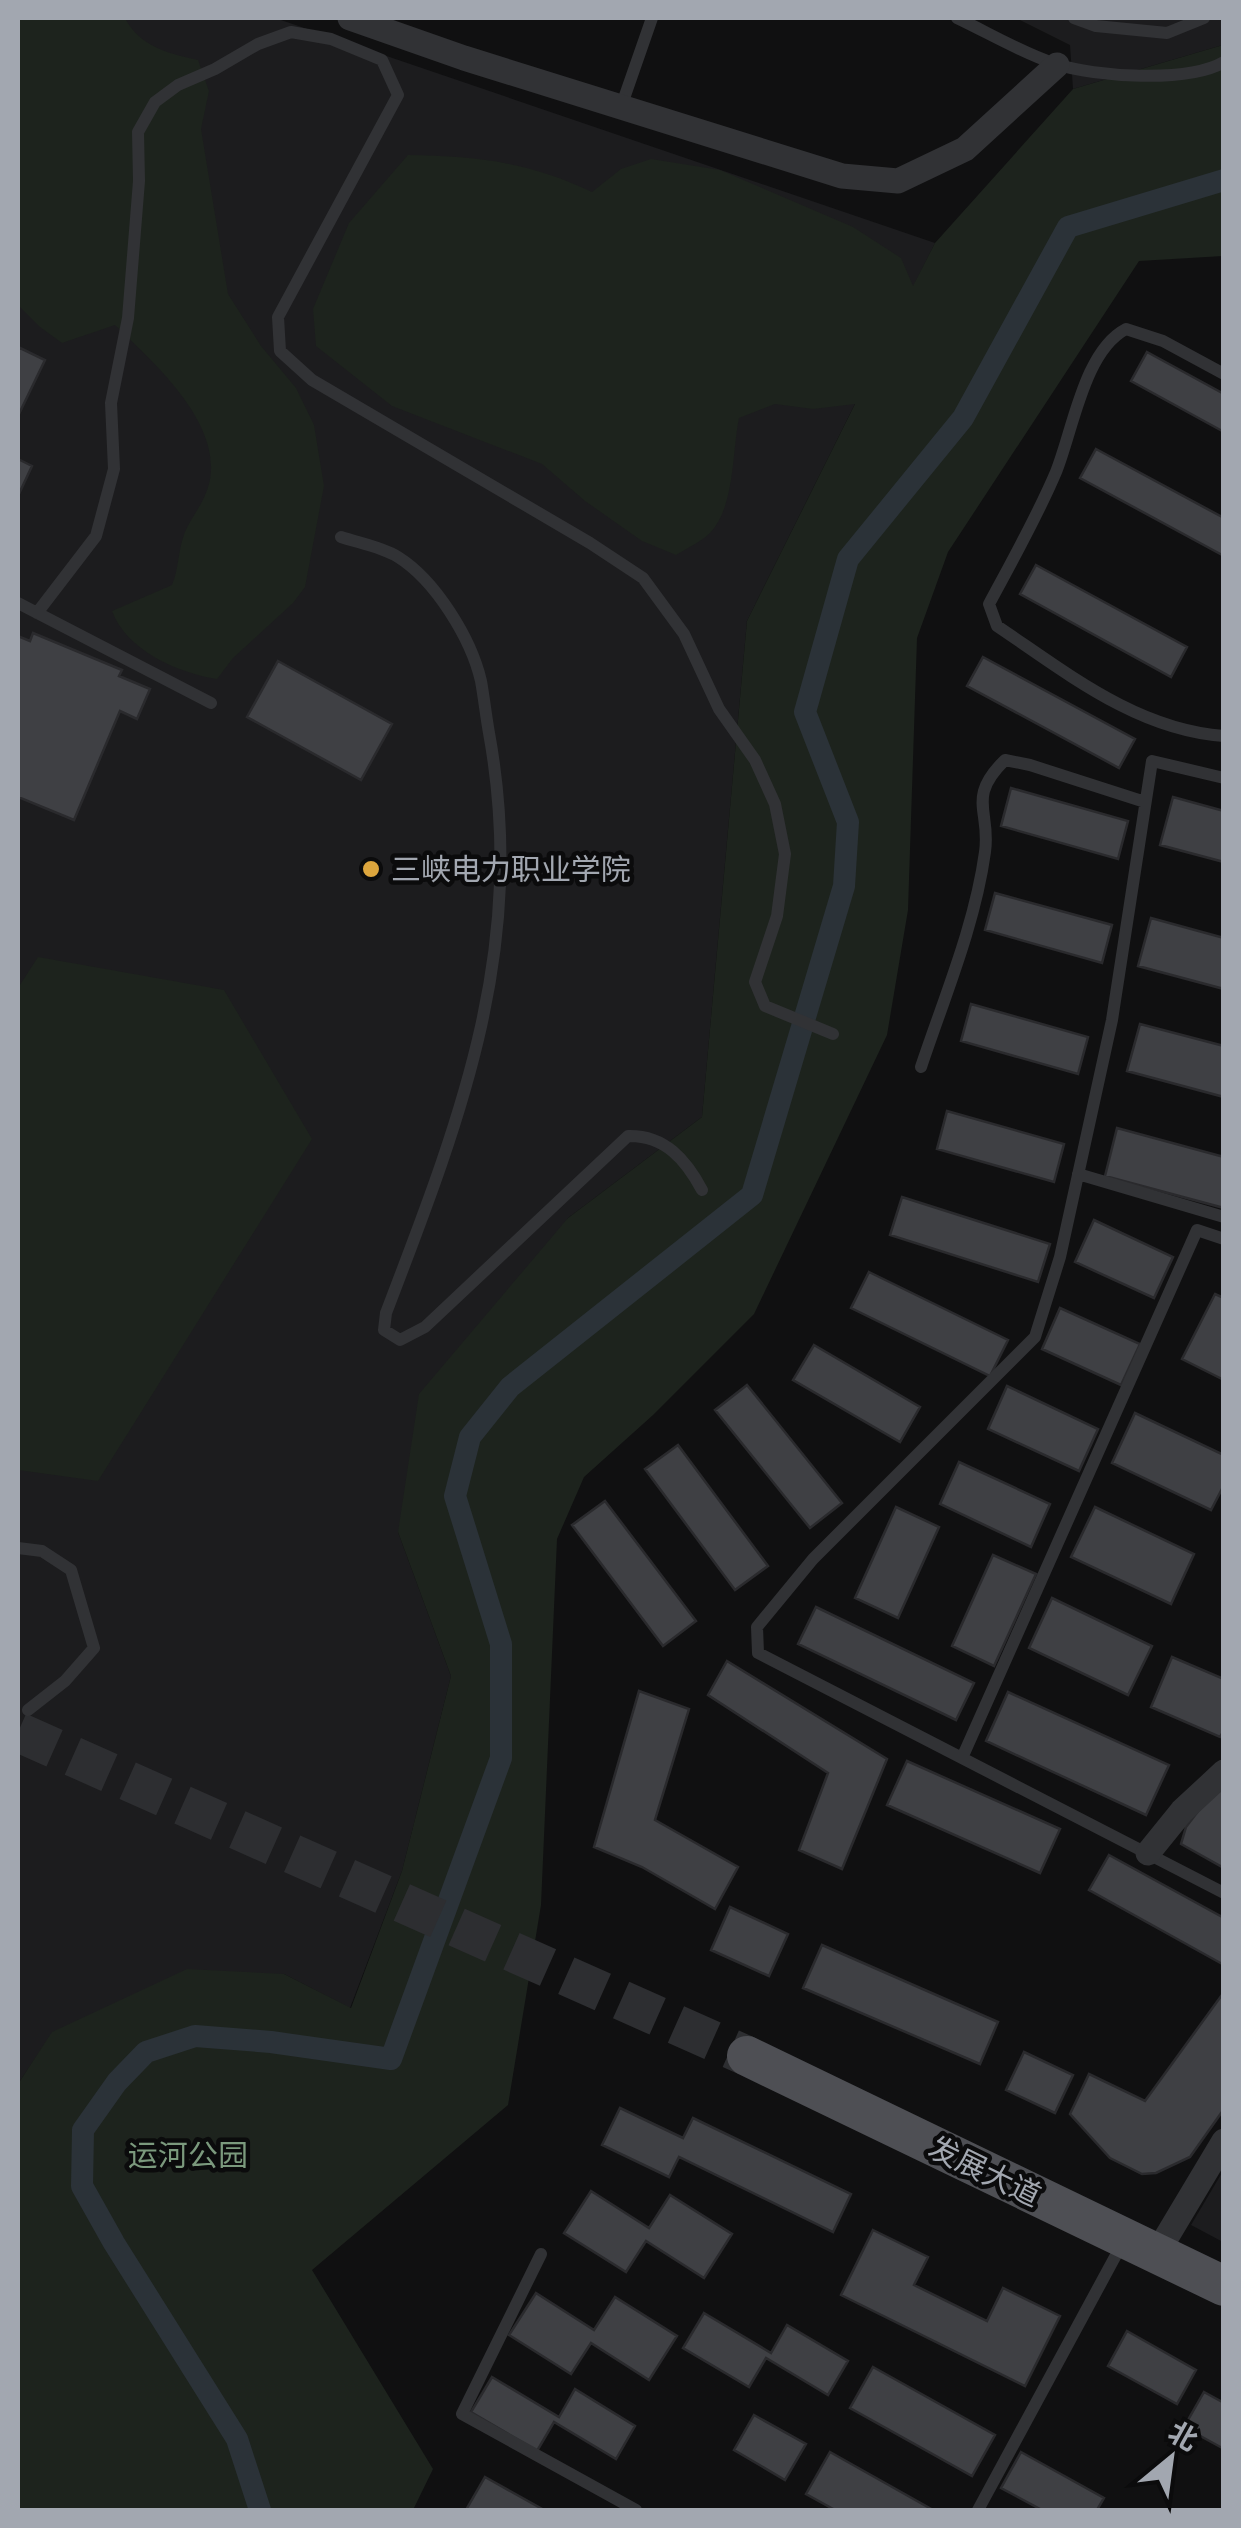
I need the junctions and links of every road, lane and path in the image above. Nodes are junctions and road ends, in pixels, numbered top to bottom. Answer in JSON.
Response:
{"nodes":[{"id":1,"x":350,"y":18,"type":"edge"},
{"id":2,"x":652,"y":18,"type":"edge"},
{"id":3,"x":957,"y":18,"type":"edge"},
{"id":4,"x":1074,"y":18,"type":"edge"},
{"id":5,"x":1204,"y":18,"type":"edge"},
{"id":6,"x":1224,"y":62,"type":"edge"},
{"id":7,"x":1057,"y":64,"type":"junction"},
{"id":8,"x":621,"y":107,"type":"junction"},
{"id":9,"x":1224,"y":374,"type":"edge"},
{"id":10,"x":341,"y":537,"type":"dead end"},
{"id":11,"x":18,"y":602,"type":"edge"},
{"id":12,"x":37,"y":613,"type":"junction"},
{"id":13,"x":211,"y":703,"type":"dead end"},
{"id":14,"x":1224,"y":736,"type":"edge"},
{"id":15,"x":1224,"y":778,"type":"edge"},
{"id":16,"x":1145,"y":802,"type":"junction"},
{"id":17,"x":833,"y":1034,"type":"dead end"},
{"id":18,"x":920,"y":1068,"type":"dead end"},
{"id":19,"x":1078,"y":1174,"type":"junction"},
{"id":20,"x":702,"y":1190,"type":"dead end"},
{"id":21,"x":1224,"y":1217,"type":"edge"},
{"id":22,"x":1224,"y":1238,"type":"edge"},
{"id":23,"x":18,"y":1548,"type":"edge"},
{"id":24,"x":28,"y":1710,"type":"dead end"},
{"id":25,"x":962,"y":1758,"type":"junction"},
{"id":26,"x":1224,"y":1772,"type":"edge"},
{"id":27,"x":1148,"y":1853,"type":"junction"},
{"id":28,"x":1224,"y":1893,"type":"edge"},
{"id":29,"x":747,"y":2056,"type":"tunnel mouth"},
{"id":30,"x":1224,"y":2141,"type":"edge"},
{"id":31,"x":1141,"y":2245,"type":"junction"},
{"id":32,"x":541,"y":2254,"type":"dead end"},
{"id":33,"x":1224,"y":2286,"type":"edge"},
{"id":34,"x":636,"y":2510,"type":"edge"},
{"id":35,"x":978,"y":2510,"type":"edge"}],
"edges":[{"from":1,"to":8,"type":"street"},
{"from":2,"to":8,"type":"lane"},
{"from":3,"to":7,"type":"lane"},
{"from":4,"to":5,"type":"lane"},
{"from":6,"to":7,"type":"lane"},
{"from":7,"to":8,"type":"street"},
{"from":9,"to":14,"type":"lane"},
{"from":10,"to":20,"type":"lane"},
{"from":11,"to":12,"type":"lane"},
{"from":12,"to":13,"type":"lane"},
{"from":12,"to":17,"type":"lane"},
{"from":15,"to":16,"type":"lane"},
{"from":16,"to":18,"type":"lane"},
{"from":16,"to":19,"type":"lane"},
{"from":19,"to":21,"type":"lane"},
{"from":19,"to":25,"type":"lane"},
{"from":22,"to":25,"type":"lane"},
{"from":23,"to":24,"type":"lane"},
{"from":25,"to":27,"type":"lane"},
{"from":26,"to":27,"type":"street"},
{"from":27,"to":28,"type":"lane"},
{"from":29,"to":31,"type":"main road","name":"发展大道"},
{"from":30,"to":31,"type":"street"},
{"from":31,"to":33,"type":"main road","name":"发展大道"},
{"from":31,"to":35,"type":"lane"},
{"from":32,"to":34,"type":"lane"}]}
